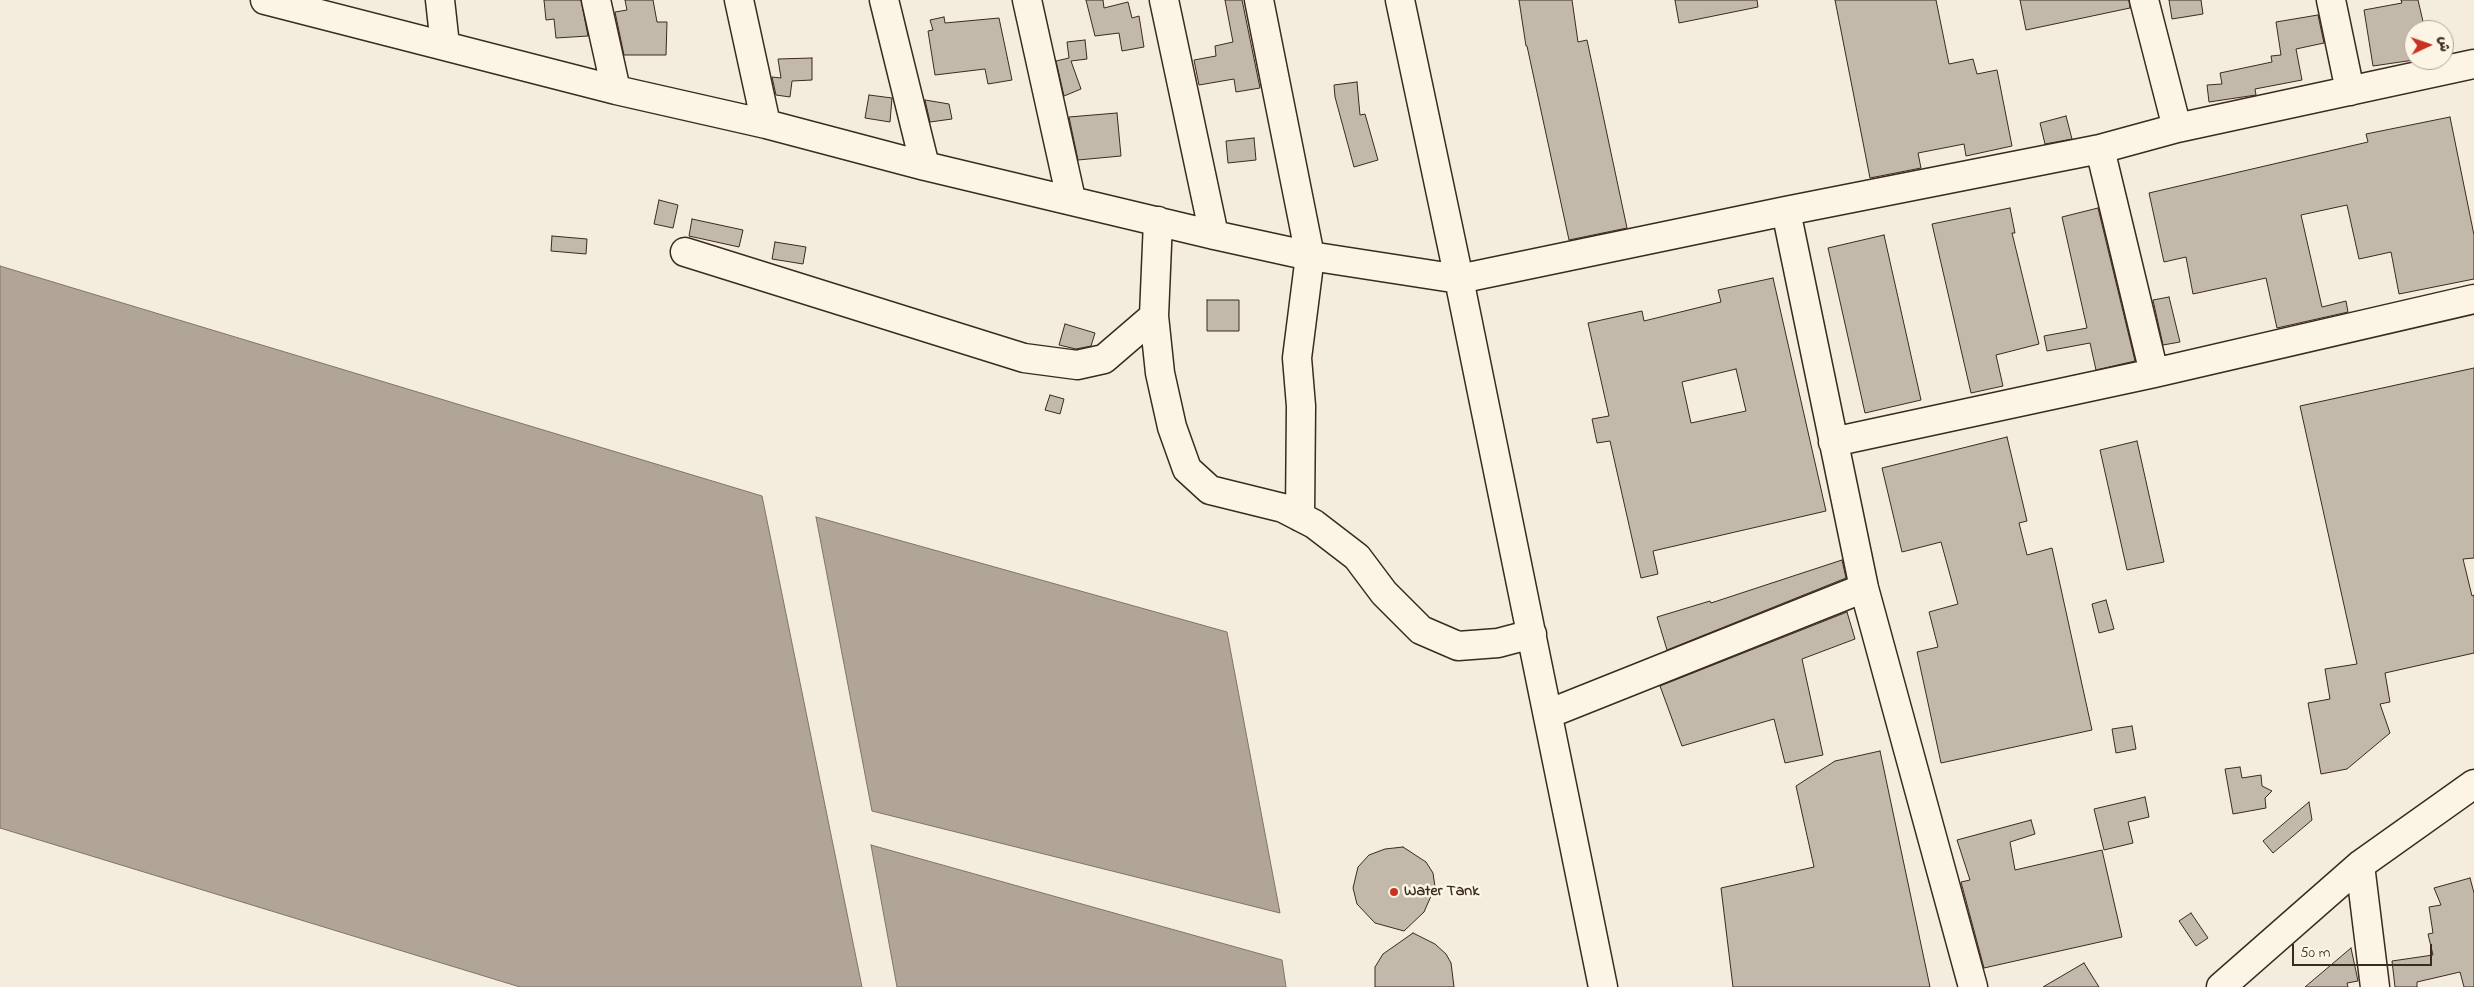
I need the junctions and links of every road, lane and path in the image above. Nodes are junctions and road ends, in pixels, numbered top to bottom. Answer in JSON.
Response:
{"nodes":[{"id":1,"x":265,"y":0,"type":"edge"},
{"id":2,"x":440,"y":0,"type":"edge"},
{"id":3,"x":596,"y":0,"type":"edge"},
{"id":4,"x":740,"y":0,"type":"edge"},
{"id":5,"x":884,"y":0,"type":"edge"},
{"id":6,"x":1027,"y":0,"type":"edge"},
{"id":7,"x":1164,"y":0,"type":"edge"},
{"id":8,"x":1259,"y":0,"type":"edge"},
{"id":9,"x":1400,"y":0,"type":"edge"},
{"id":10,"x":2144,"y":0,"type":"edge"},
{"id":11,"x":2331,"y":0,"type":"edge"},
{"id":12,"x":297,"y":4,"type":"edge"},
{"id":13,"x":444,"y":45,"type":"junction"},
{"id":14,"x":2474,"y":64,"type":"edge"},
{"id":15,"x":616,"y":90,"type":"junction"},
{"id":16,"x":2350,"y":91,"type":"junction"},
{"id":17,"x":766,"y":124,"type":"junction"},
{"id":18,"x":2177,"y":128,"type":"junction"},
{"id":19,"x":2100,"y":149,"type":"junction"},
{"id":20,"x":925,"y":166,"type":"junction"},
{"id":21,"x":1071,"y":199,"type":"junction"},
{"id":22,"x":1786,"y":211,"type":"junction"},
{"id":23,"x":1158,"y":221,"type":"junction"},
{"id":24,"x":1214,"y":235,"type":"junction"},
{"id":25,"x":685,"y":252,"type":"dead end"},
{"id":26,"x":1310,"y":256,"type":"junction"},
{"id":27,"x":1459,"y":279,"type":"junction"},
{"id":28,"x":2474,"y":299,"type":"edge"},
{"id":29,"x":1154,"y":316,"type":"junction"},
{"id":30,"x":2154,"y":373,"type":"junction"},
{"id":31,"x":1833,"y":442,"type":"junction"},
{"id":32,"x":1300,"y":517,"type":"junction"},
{"id":33,"x":1864,"y":588,"type":"junction"},
{"id":34,"x":1532,"y":634,"type":"junction"},
{"id":35,"x":1548,"y":714,"type":"junction"},
{"id":36,"x":2474,"y":784,"type":"edge"},
{"id":37,"x":2360,"y":865,"type":"junction"},
{"id":38,"x":1603,"y":987,"type":"edge"},
{"id":39,"x":1973,"y":987,"type":"edge"},
{"id":40,"x":2221,"y":987,"type":"edge"},
{"id":41,"x":2375,"y":987,"type":"edge"}],
"edges":[{"from":1,"to":12,"type":"street"},
{"from":2,"to":13,"type":"street"},
{"from":3,"to":15,"type":"street"},
{"from":4,"to":17,"type":"street"},
{"from":5,"to":20,"type":"street"},
{"from":6,"to":21,"type":"street"},
{"from":7,"to":24,"type":"street"},
{"from":8,"to":26,"type":"street"},
{"from":9,"to":27,"type":"street"},
{"from":10,"to":18,"type":"street"},
{"from":11,"to":16,"type":"street"},
{"from":12,"to":13,"type":"street"},
{"from":13,"to":15,"type":"street"},
{"from":14,"to":16,"type":"street"},
{"from":15,"to":17,"type":"street"},
{"from":16,"to":18,"type":"street"},
{"from":17,"to":20,"type":"street"},
{"from":18,"to":19,"type":"street"},
{"from":19,"to":22,"type":"street"},
{"from":19,"to":30,"type":"street"},
{"from":20,"to":21,"type":"street"},
{"from":21,"to":23,"type":"street"},
{"from":22,"to":27,"type":"street"},
{"from":22,"to":31,"type":"street"},
{"from":23,"to":24,"type":"street"},
{"from":23,"to":29,"type":"street"},
{"from":24,"to":26,"type":"street"},
{"from":25,"to":29,"type":"street"},
{"from":26,"to":27,"type":"street"},
{"from":26,"to":32,"type":"street"},
{"from":27,"to":34,"type":"street"},
{"from":28,"to":30,"type":"street"},
{"from":29,"to":32,"type":"street"},
{"from":30,"to":31,"type":"street"},
{"from":31,"to":33,"type":"street"},
{"from":32,"to":34,"type":"street"},
{"from":33,"to":35,"type":"street"},
{"from":33,"to":39,"type":"street"},
{"from":34,"to":35,"type":"street"},
{"from":35,"to":38,"type":"street"},
{"from":36,"to":37,"type":"street"},
{"from":37,"to":40,"type":"street"},
{"from":37,"to":41,"type":"street"}]}
